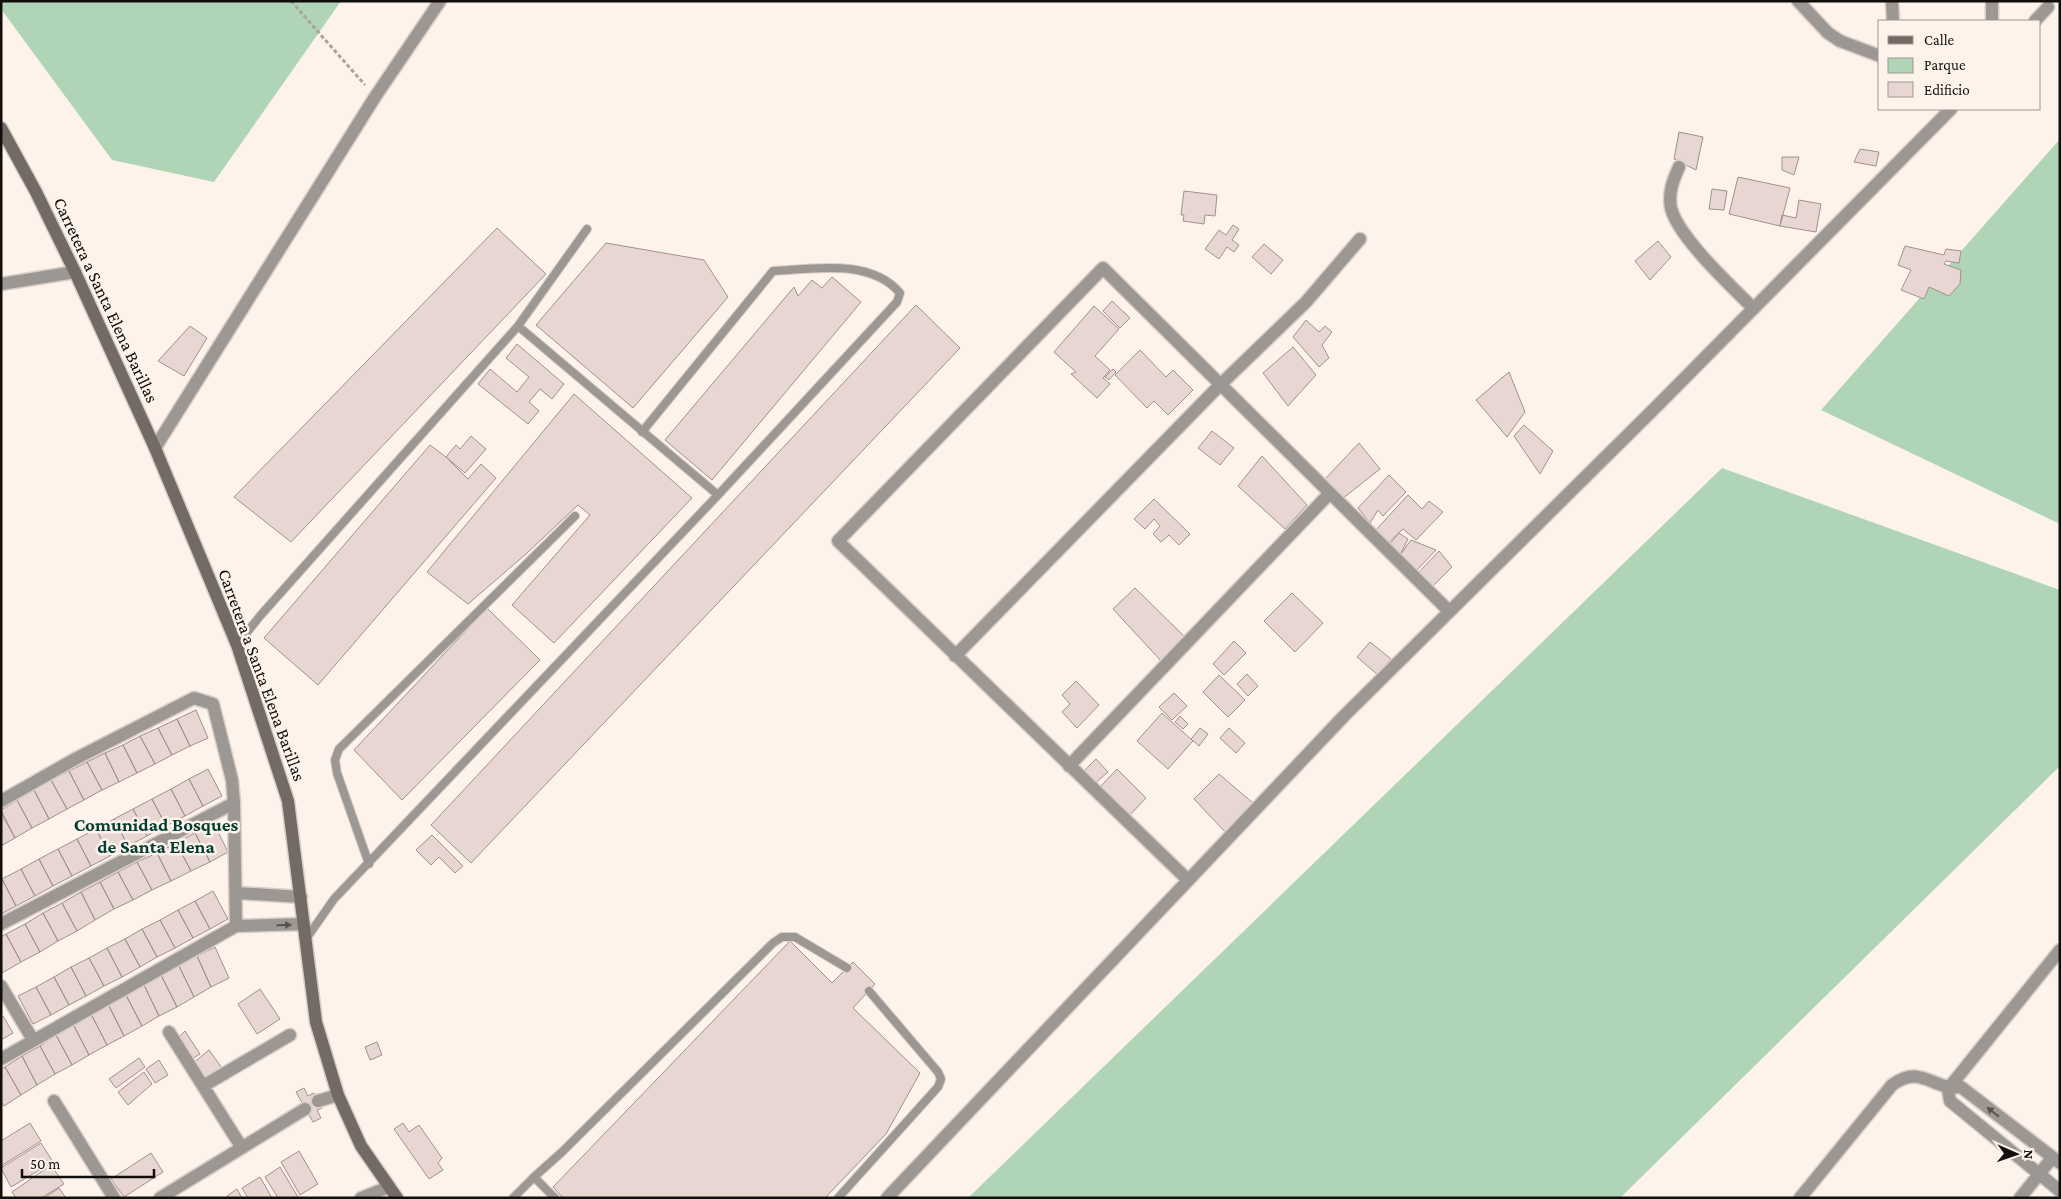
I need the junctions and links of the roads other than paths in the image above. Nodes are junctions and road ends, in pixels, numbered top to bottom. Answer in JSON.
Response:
{"nodes":[{"id":1,"x":440,"y":1,"type":"edge"},
{"id":2,"x":1798,"y":1,"type":"edge"},
{"id":3,"x":1892,"y":1,"type":"edge"},
{"id":4,"x":1992,"y":1,"type":"edge"},
{"id":5,"x":2048,"y":7,"type":"dead end"},
{"id":6,"x":1893,"y":20,"type":"edge"},
{"id":7,"x":1992,"y":20,"type":"edge"},
{"id":8,"x":2036,"y":20,"type":"edge"},
{"id":9,"x":1878,"y":55,"type":"edge"},
{"id":10,"x":1950,"y":110,"type":"edge"},
{"id":11,"x":1,"y":128,"type":"edge"},
{"id":12,"x":1679,"y":167,"type":"dead end"},
{"id":13,"x":587,"y":229,"type":"dead end"},
{"id":14,"x":1360,"y":239,"type":"dead end"},
{"id":15,"x":75,"y":272,"type":"junction"},
{"id":16,"x":1,"y":284,"type":"edge"},
{"id":17,"x":1753,"y":308,"type":"junction"},
{"id":18,"x":518,"y":326,"type":"junction"},
{"id":19,"x":1220,"y":384,"type":"junction"},
{"id":20,"x":642,"y":432,"type":"junction"},
{"id":21,"x":155,"y":448,"type":"junction"},
{"id":22,"x":1330,"y":493,"type":"junction"},
{"id":23,"x":718,"y":495,"type":"junction"},
{"id":24,"x":575,"y":516,"type":"dead end"},
{"id":25,"x":1449,"y":611,"type":"junction"},
{"id":26,"x":237,"y":645,"type":"junction"},
{"id":27,"x":955,"y":656,"type":"junction"},
{"id":28,"x":1069,"y":766,"type":"junction"},
{"id":29,"x":1,"y":802,"type":"edge"},
{"id":30,"x":234,"y":802,"type":"junction"},
{"id":31,"x":368,"y":864,"type":"junction"},
{"id":32,"x":1188,"y":880,"type":"junction"},
{"id":33,"x":237,"y":893,"type":"junction"},
{"id":34,"x":301,"y":897,"type":"junction"},
{"id":35,"x":1,"y":924,"type":"edge"},
{"id":36,"x":304,"y":924,"type":"junction"},
{"id":37,"x":236,"y":926,"type":"junction"},
{"id":38,"x":306,"y":938,"type":"junction"},
{"id":39,"x":2060,"y":950,"type":"edge"},
{"id":40,"x":847,"y":968,"type":"dead end"},
{"id":41,"x":1,"y":986,"type":"edge"},
{"id":42,"x":869,"y":991,"type":"dead end"},
{"id":43,"x":169,"y":1032,"type":"dead end"},
{"id":44,"x":290,"y":1035,"type":"dead end"},
{"id":45,"x":33,"y":1040,"type":"junction"},
{"id":46,"x":1,"y":1059,"type":"edge"},
{"id":47,"x":203,"y":1086,"type":"junction"},
{"id":48,"x":1948,"y":1089,"type":"junction"},
{"id":49,"x":338,"y":1095,"type":"junction"},
{"id":50,"x":318,"y":1101,"type":"dead end"},
{"id":51,"x":54,"y":1102,"type":"dead end"},
{"id":52,"x":305,"y":1109,"type":"dead end"},
{"id":53,"x":242,"y":1148,"type":"junction"},
{"id":54,"x":2056,"y":1160,"type":"edge"},
{"id":55,"x":2038,"y":1175,"type":"junction"},
{"id":56,"x":534,"y":1177,"type":"junction"},
{"id":57,"x":390,"y":1187,"type":"junction"},
{"id":58,"x":2060,"y":1191,"type":"edge"},
{"id":59,"x":114,"y":1198,"type":"edge"},
{"id":60,"x":160,"y":1198,"type":"edge"},
{"id":61,"x":361,"y":1198,"type":"edge"},
{"id":62,"x":397,"y":1198,"type":"edge"},
{"id":63,"x":513,"y":1198,"type":"edge"},
{"id":64,"x":555,"y":1198,"type":"edge"},
{"id":65,"x":838,"y":1198,"type":"edge"},
{"id":66,"x":886,"y":1198,"type":"edge"},
{"id":67,"x":1800,"y":1198,"type":"edge"},
{"id":68,"x":2020,"y":1198,"type":"edge"}],
"edges":[{"from":1,"to":21,"type":"street"},
{"from":2,"to":9,"type":"street"},
{"from":3,"to":6,"type":"street"},
{"from":4,"to":7,"type":"street"},
{"from":5,"to":8,"type":"street"},
{"from":10,"to":17,"type":"street"},
{"from":11,"to":15,"type":"main road","name":"Carretera a Santa Elena Barillas"},
{"from":12,"to":17,"type":"street"},
{"from":13,"to":18,"type":"lane"},
{"from":14,"to":19,"type":"street"},
{"from":15,"to":16,"type":"street"},
{"from":15,"to":21,"type":"main road","name":"Carretera a Santa Elena Barillas"},
{"from":17,"to":25,"type":"street"},
{"from":18,"to":20,"type":"lane"},
{"from":18,"to":26,"type":"lane"},
{"from":19,"to":22,"type":"street"},
{"from":19,"to":27,"type":"street"},
{"from":19,"to":27,"type":"street"},
{"from":20,"to":23,"type":"lane"},
{"from":20,"to":23,"type":"lane"},
{"from":21,"to":26,"type":"main road","name":"Carretera a Santa Elena Barillas"},
{"from":22,"to":25,"type":"street"},
{"from":22,"to":28,"type":"street"},
{"from":23,"to":31,"type":"lane"},
{"from":24,"to":31,"type":"lane"},
{"from":25,"to":32,"type":"street"},
{"from":26,"to":34,"type":"main road","name":"Carretera a Santa Elena Barillas"},
{"from":27,"to":28,"type":"street"},
{"from":28,"to":32,"type":"street"},
{"from":29,"to":30,"type":"street"},
{"from":30,"to":33,"type":"street"},
{"from":30,"to":35,"type":"street"},
{"from":31,"to":38,"type":"lane"},
{"from":32,"to":66,"type":"street"},
{"from":33,"to":34,"type":"street"},
{"from":33,"to":37,"type":"street"},
{"from":34,"to":36,"type":"main road","name":"Carretera a Santa Elena Barillas"},
{"from":37,"to":36,"type":"street","one_way":true},
{"from":36,"to":38,"type":"main road","name":"Carretera a Santa Elena Barillas"},
{"from":37,"to":45,"type":"street"},
{"from":38,"to":49,"type":"main road","name":"Carretera a Santa Elena Barillas"},
{"from":39,"to":48,"type":"street"},
{"from":40,"to":56,"type":"lane"},
{"from":41,"to":45,"type":"street"},
{"from":42,"to":65,"type":"lane"},
{"from":43,"to":47,"type":"street"},
{"from":44,"to":47,"type":"street"},
{"from":45,"to":46,"type":"street"},
{"from":47,"to":53,"type":"street"},
{"from":54,"to":48,"type":"street","one_way":true},
{"from":48,"to":55,"type":"street"},
{"from":48,"to":67,"type":"street"},
{"from":49,"to":50,"type":"street"},
{"from":49,"to":57,"type":"main road","name":"Carretera a Santa Elena Barillas"},
{"from":51,"to":59,"type":"street"},
{"from":52,"to":53,"type":"street"},
{"from":53,"to":60,"type":"street"},
{"from":54,"to":55,"type":"street"},
{"from":55,"to":58,"type":"street"},
{"from":55,"to":68,"type":"street"},
{"from":56,"to":63,"type":"lane"},
{"from":56,"to":64,"type":"lane"},
{"from":57,"to":61,"type":"street"},
{"from":57,"to":62,"type":"main road","name":"Carretera a Santa Elena Barillas"}]}
